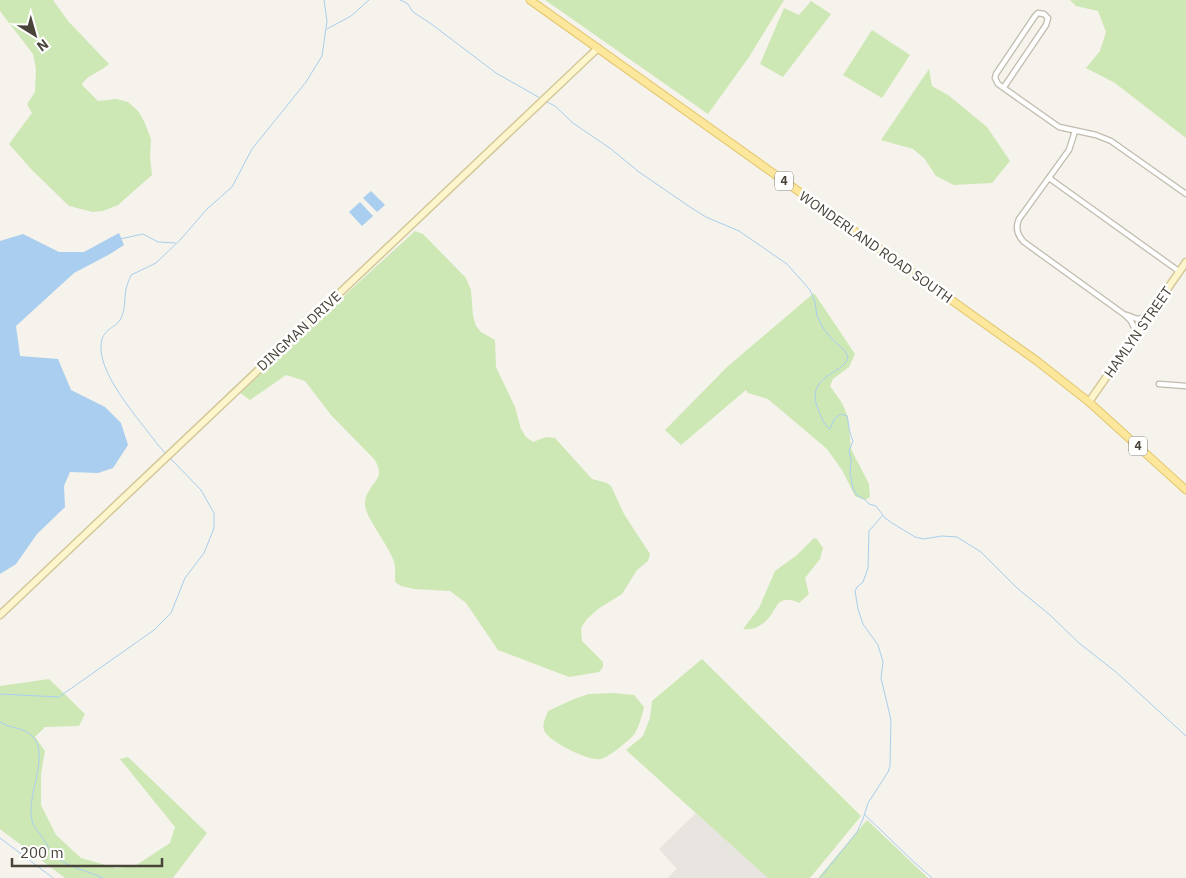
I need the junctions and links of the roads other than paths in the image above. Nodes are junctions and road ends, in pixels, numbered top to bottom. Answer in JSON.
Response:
{"nodes":[{"id":1,"x":530,"y":0,"type":"edge"},
{"id":2,"x":598,"y":48,"type":"junction"},
{"id":3,"x":1004,"y":87,"type":"junction"},
{"id":4,"x":1074,"y":131,"type":"junction"},
{"id":5,"x":1049,"y":178,"type":"junction"},
{"id":6,"x":1186,"y":194,"type":"edge"},
{"id":7,"x":1186,"y":262,"type":"edge"},
{"id":8,"x":1180,"y":272,"type":"junction"},
{"id":9,"x":1125,"y":315,"type":"junction"},
{"id":10,"x":1148,"y":317,"type":"junction"},
{"id":11,"x":1137,"y":334,"type":"junction"},
{"id":12,"x":1159,"y":384,"type":"dead end"},
{"id":13,"x":1186,"y":386,"type":"edge"},
{"id":14,"x":1089,"y":402,"type":"junction"},
{"id":15,"x":1186,"y":490,"type":"edge"},
{"id":16,"x":0,"y":615,"type":"edge"}],
"edges":[{"from":1,"to":2,"type":"main road","name":"WONDERLAND ROAD SOUTH","number":"4"},
{"from":2,"to":14,"type":"main road","name":"WONDERLAND ROAD SOUTH","number":"4"},
{"from":2,"to":16,"type":"street","name":"DINGMAN DRIVE"},
{"from":3,"to":3,"type":"street"},
{"from":3,"to":4,"type":"street"},
{"from":4,"to":5,"type":"street"},
{"from":4,"to":6,"type":"street"},
{"from":5,"to":8,"type":"street"},
{"from":5,"to":9,"type":"street"},
{"from":7,"to":8,"type":"street","name":"HAMLYN STREET"},
{"from":8,"to":10,"type":"street","name":"HAMLYN STREET"},
{"from":9,"to":10,"type":"street"},
{"from":9,"to":11,"type":"street"},
{"from":10,"to":11,"type":"street","name":"HAMLYN STREET"},
{"from":11,"to":14,"type":"street","name":"HAMLYN STREET"},
{"from":12,"to":13,"type":"street"},
{"from":14,"to":15,"type":"main road","name":"WONDERLAND ROAD SOUTH","number":"4"}]}
